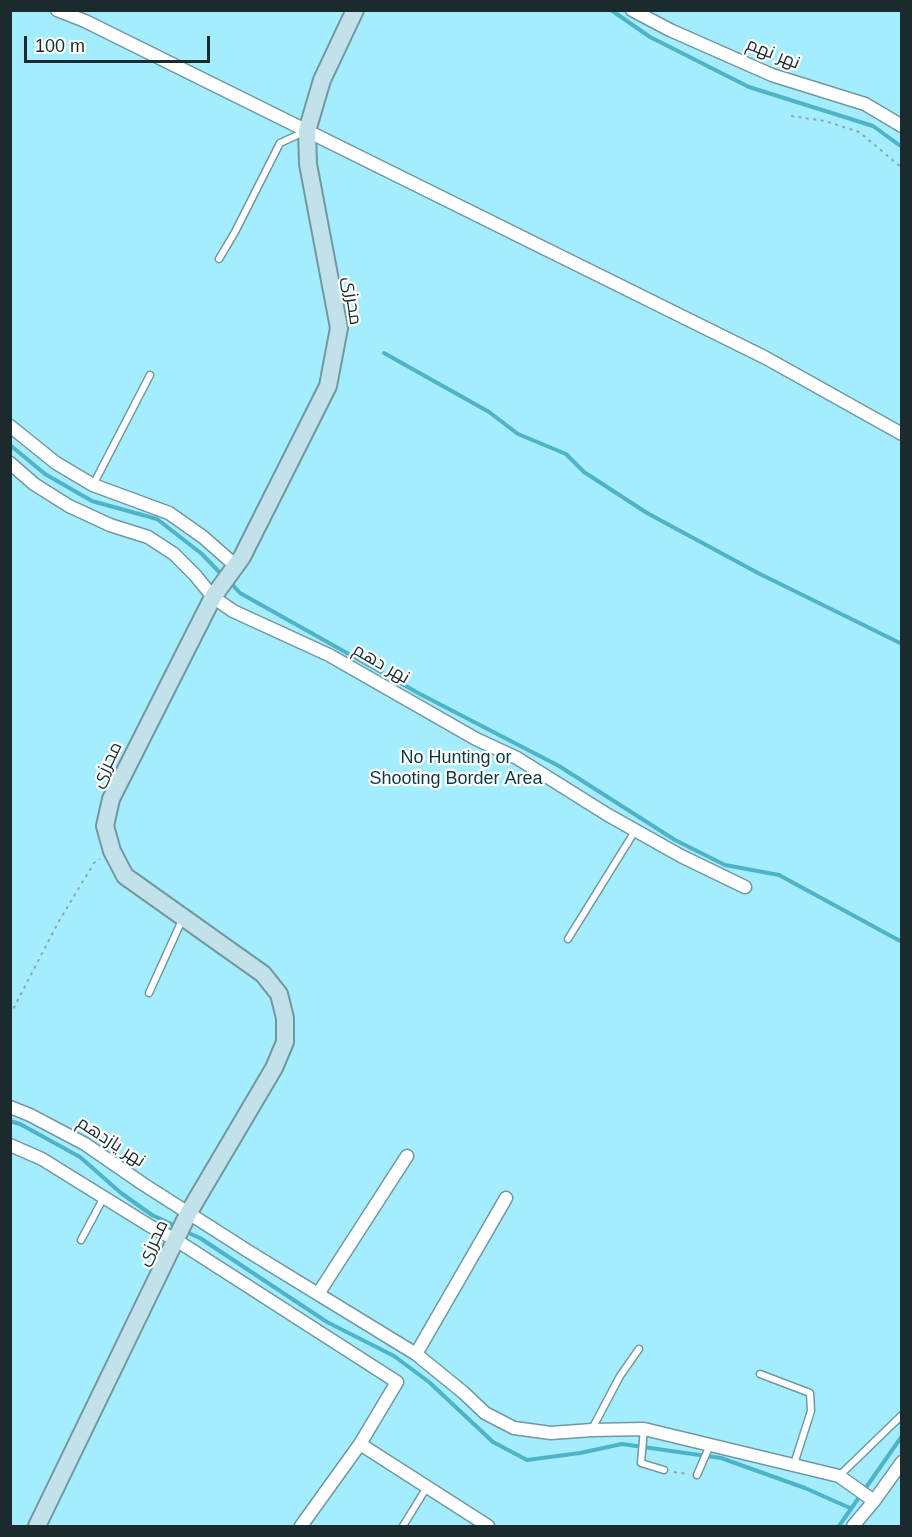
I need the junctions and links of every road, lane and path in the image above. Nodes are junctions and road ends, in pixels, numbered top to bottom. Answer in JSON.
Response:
{"nodes":[{"id":1,"x":57,"y":10,"type":"edge"},
{"id":2,"x":355,"y":10,"type":"edge"},
{"id":3,"x":632,"y":10,"type":"edge"},
{"id":4,"x":88,"y":16,"type":"edge"},
{"id":5,"x":790,"y":116,"type":"dead end"},
{"id":6,"x":902,"y":126,"type":"edge"},
{"id":7,"x":307,"y":131,"type":"junction"},
{"id":8,"x":902,"y":168,"type":"edge"},
{"id":9,"x":219,"y":259,"type":"dead end"},
{"id":10,"x":150,"y":375,"type":"dead end"},
{"id":11,"x":10,"y":426,"type":"edge"},
{"id":12,"x":902,"y":434,"type":"edge"},
{"id":13,"x":10,"y":463,"type":"edge"},
{"id":14,"x":93,"y":485,"type":"junction"},
{"id":15,"x":233,"y":569,"type":"junction"},
{"id":16,"x":215,"y":593,"type":"junction"},
{"id":17,"x":635,"y":830,"type":"junction"},
{"id":18,"x":112,"y":851,"type":"junction"},
{"id":19,"x":745,"y":887,"type":"dead end"},
{"id":20,"x":183,"y":918,"type":"junction"},
{"id":21,"x":568,"y":939,"type":"dead end"},
{"id":22,"x":148,"y":993,"type":"dead end"},
{"id":23,"x":10,"y":1015,"type":"edge"},
{"id":24,"x":10,"y":1107,"type":"edge"},
{"id":25,"x":10,"y":1145,"type":"edge"},
{"id":26,"x":407,"y":1156,"type":"dead end"},
{"id":27,"x":105,"y":1197,"type":"junction"},
{"id":28,"x":506,"y":1198,"type":"dead end"},
{"id":29,"x":188,"y":1216,"type":"junction"},
{"id":30,"x":177,"y":1237,"type":"junction"},
{"id":31,"x":81,"y":1240,"type":"dead end"},
{"id":32,"x":318,"y":1294,"type":"junction"},
{"id":33,"x":639,"y":1349,"type":"dead end"},
{"id":34,"x":416,"y":1354,"type":"junction"},
{"id":35,"x":760,"y":1374,"type":"dead end"},
{"id":36,"x":902,"y":1415,"type":"edge"},
{"id":37,"x":592,"y":1430,"type":"junction"},
{"id":38,"x":643,"y":1434,"type":"junction"},
{"id":39,"x":360,"y":1444,"type":"junction"},
{"id":40,"x":709,"y":1448,"type":"junction"},
{"id":41,"x":902,"y":1462,"type":"edge"},
{"id":42,"x":794,"y":1464,"type":"junction"},
{"id":43,"x":664,"y":1470,"type":"joint"},
{"id":44,"x":697,"y":1475,"type":"joint"},
{"id":45,"x":839,"y":1476,"type":"junction"},
{"id":46,"x":427,"y":1486,"type":"junction"},
{"id":47,"x":872,"y":1499,"type":"junction"},
{"id":48,"x":37,"y":1527,"type":"edge"},
{"id":49,"x":301,"y":1527,"type":"edge"},
{"id":50,"x":403,"y":1527,"type":"edge"},
{"id":51,"x":488,"y":1527,"type":"edge"},
{"id":52,"x":853,"y":1527,"type":"edge"}],
"edges":[{"from":1,"to":4,"type":"street"},
{"from":2,"to":7,"type":"street","name":"محرزی"},
{"from":3,"to":6,"type":"street","name":"نهر نهم"},
{"from":4,"to":7,"type":"street"},
{"from":5,"to":8,"type":"path"},
{"from":7,"to":9,"type":"lane"},
{"from":7,"to":12,"type":"street"},
{"from":7,"to":15,"type":"street","name":"محرزی"},
{"from":10,"to":14,"type":"lane"},
{"from":11,"to":14,"type":"street"},
{"from":13,"to":16,"type":"street","name":"نهر دهم"},
{"from":14,"to":15,"type":"street"},
{"from":15,"to":16,"type":"street","name":"محرزی"},
{"from":16,"to":17,"type":"street","name":"نهر دهم"},
{"from":16,"to":18,"type":"street","name":"محرزی"},
{"from":17,"to":19,"type":"street","name":"نهر دهم"},
{"from":17,"to":21,"type":"lane"},
{"from":18,"to":20,"type":"street","name":"محرزی"},
{"from":18,"to":23,"type":"path"},
{"from":20,"to":22,"type":"lane"},
{"from":20,"to":29,"type":"street","name":"محرزی"},
{"from":24,"to":29,"type":"street","name":"نهر یازدهم"},
{"from":25,"to":27,"type":"street"},
{"from":26,"to":32,"type":"street"},
{"from":27,"to":30,"type":"street"},
{"from":27,"to":31,"type":"lane"},
{"from":28,"to":34,"type":"street"},
{"from":29,"to":30,"type":"street","name":"محرزی"},
{"from":29,"to":32,"type":"street","name":"نهر یازدهم"},
{"from":30,"to":39,"type":"street"},
{"from":30,"to":48,"type":"street","name":"محرزی"},
{"from":32,"to":34,"type":"street","name":"نهر یازدهم"},
{"from":33,"to":37,"type":"lane"},
{"from":34,"to":37,"type":"street","name":"نهر یازدهم"},
{"from":35,"to":42,"type":"lane"},
{"from":36,"to":45,"type":"lane"},
{"from":37,"to":38,"type":"street","name":"نهر یازدهم"},
{"from":38,"to":40,"type":"street","name":"نهر یازدهم"},
{"from":38,"to":43,"type":"lane"},
{"from":39,"to":46,"type":"street"},
{"from":39,"to":49,"type":"street"},
{"from":40,"to":42,"type":"street","name":"نهر یازدهم"},
{"from":40,"to":44,"type":"lane"},
{"from":41,"to":47,"type":"street"},
{"from":42,"to":45,"type":"street","name":"نهر یازدهم"},
{"from":43,"to":44,"type":"path"},
{"from":45,"to":47,"type":"street"},
{"from":46,"to":50,"type":"lane"},
{"from":46,"to":51,"type":"street"},
{"from":47,"to":52,"type":"street"}]}
